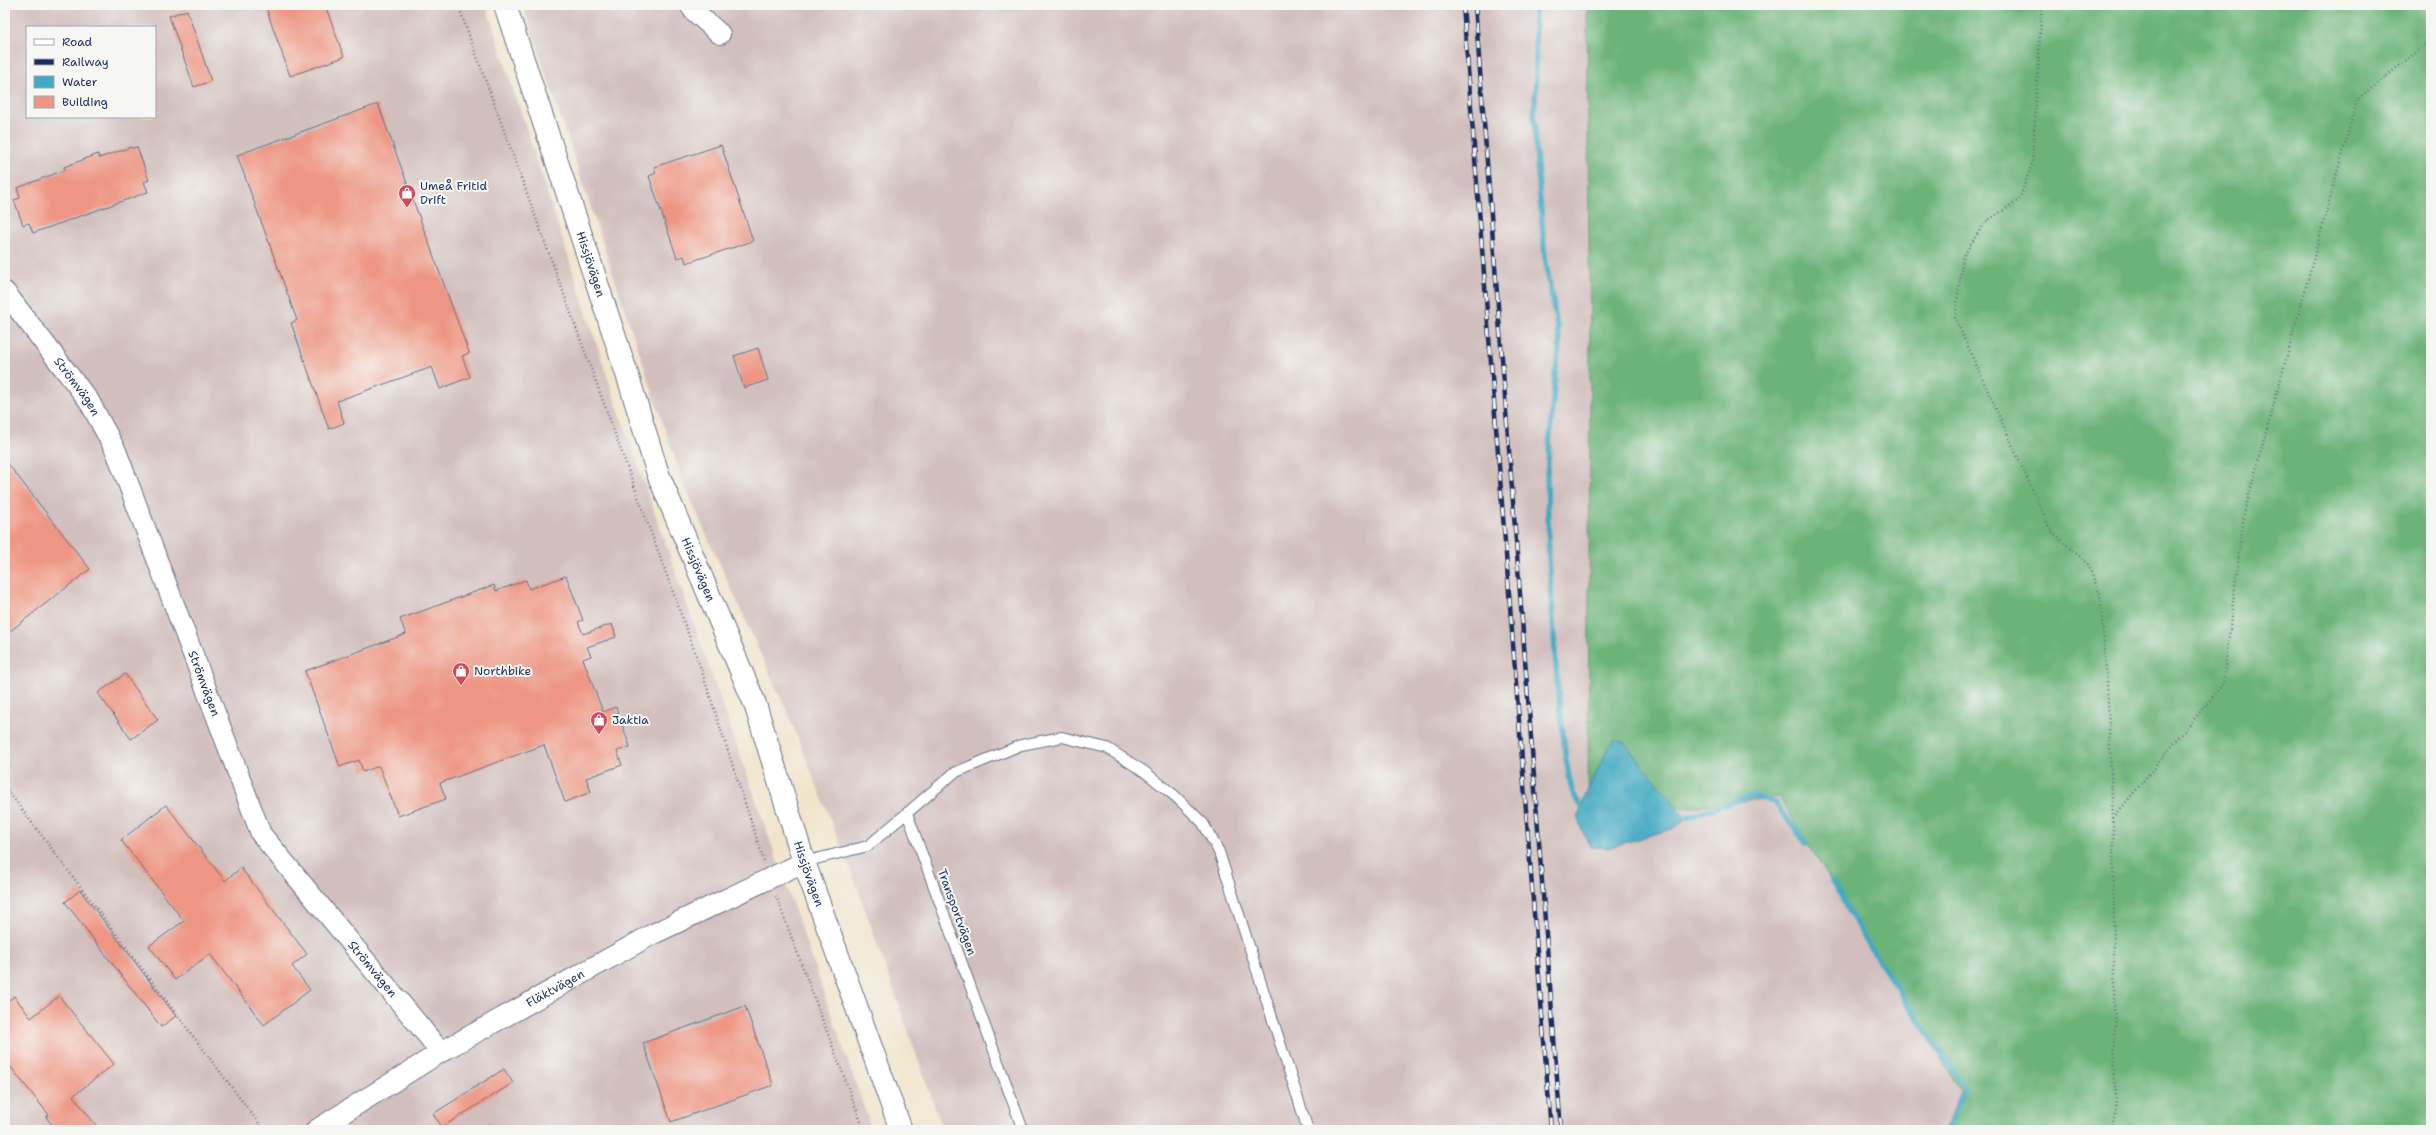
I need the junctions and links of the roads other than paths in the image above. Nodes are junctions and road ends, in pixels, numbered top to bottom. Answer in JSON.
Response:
{"nodes":[{"id":1,"x":505,"y":5,"type":"edge"},
{"id":2,"x":690,"y":5,"type":"edge"},
{"id":3,"x":720,"y":34,"type":"dead end"},
{"id":4,"x":5,"y":292,"type":"edge"},
{"id":5,"x":907,"y":813,"type":"junction"},
{"id":6,"x":804,"y":862,"type":"junction"},
{"id":7,"x":441,"y":1052,"type":"junction"},
{"id":8,"x":316,"y":1130,"type":"edge"},
{"id":9,"x":902,"y":1130,"type":"edge"},
{"id":10,"x":1023,"y":1130,"type":"edge"},
{"id":11,"x":1308,"y":1130,"type":"edge"}],
"edges":[{"from":1,"to":6,"type":"main road","name":"Hissjövägen"},
{"from":2,"to":3,"type":"street"},
{"from":4,"to":7,"type":"street","name":"Strömvägen"},
{"from":5,"to":6,"type":"lane"},
{"from":5,"to":10,"type":"lane","name":"Transportvägen"},
{"from":5,"to":11,"type":"lane"},
{"from":6,"to":7,"type":"street","name":"Fläktvägen"},
{"from":6,"to":9,"type":"main road","name":"Hissjövägen"},
{"from":7,"to":8,"type":"street","name":"Fläktvägen"}]}
